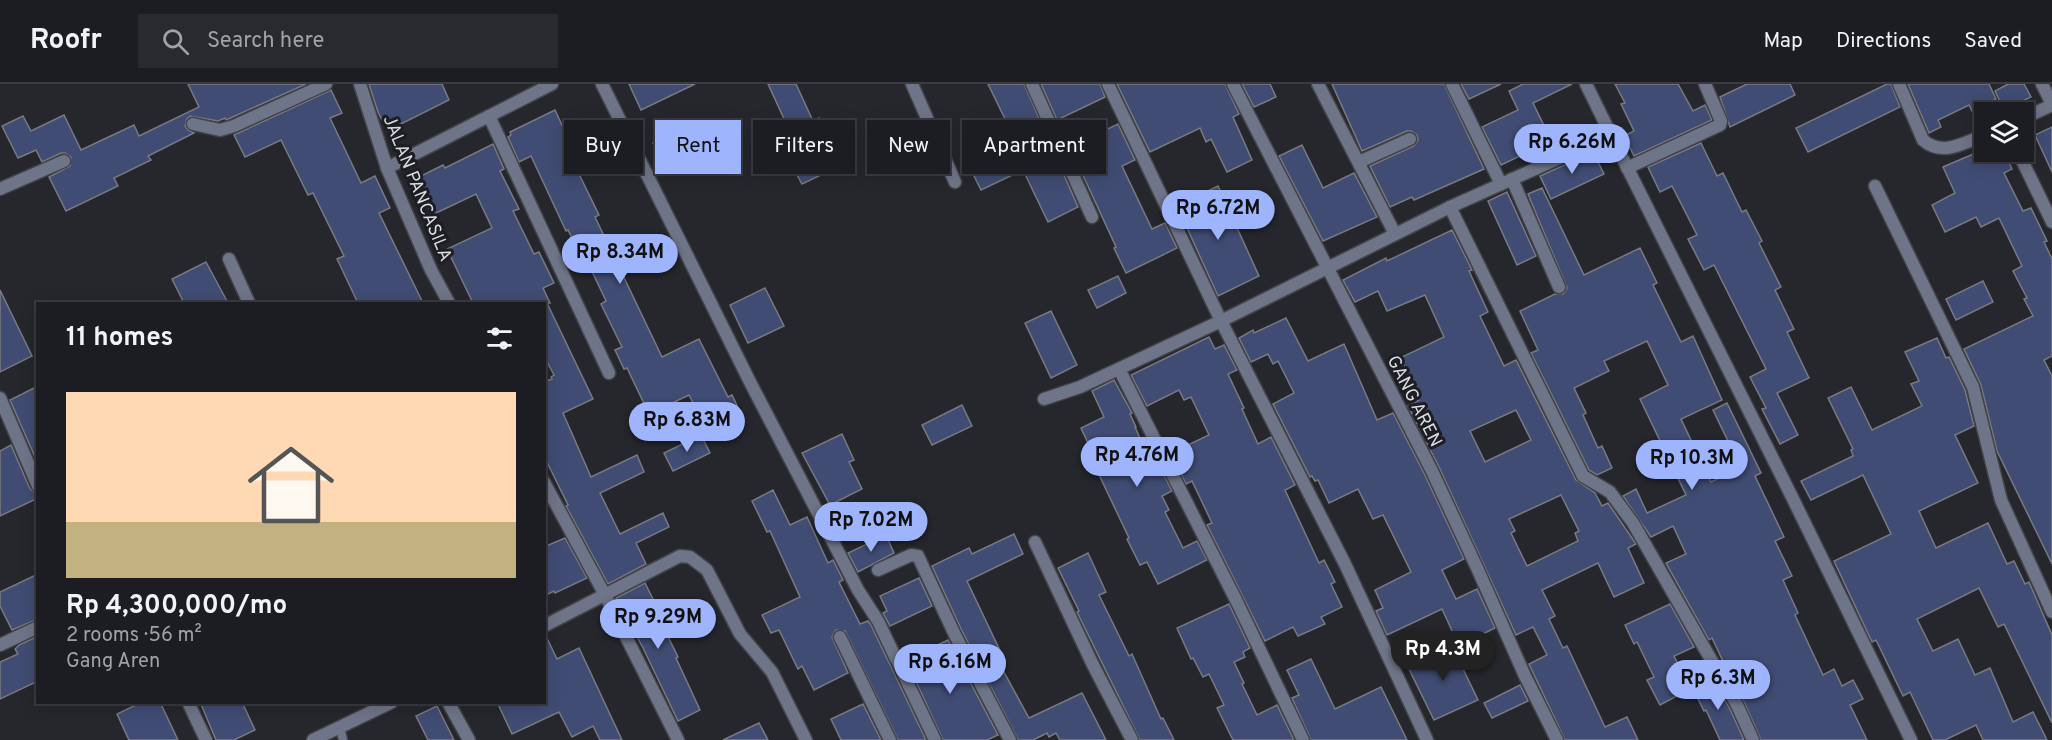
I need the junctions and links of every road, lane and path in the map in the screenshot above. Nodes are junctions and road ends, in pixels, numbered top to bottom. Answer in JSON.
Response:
{"nodes":[{"id":1,"x":326,"y":84,"type":"edge"},
{"id":2,"x":360,"y":84,"type":"edge"},
{"id":3,"x":552,"y":84,"type":"edge"},
{"id":4,"x":602,"y":84,"type":"edge"},
{"id":5,"x":912,"y":84,"type":"edge"},
{"id":6,"x":1032,"y":84,"type":"edge"},
{"id":7,"x":1108,"y":84,"type":"edge"},
{"id":8,"x":1233,"y":84,"type":"edge"},
{"id":9,"x":1318,"y":84,"type":"edge"},
{"id":10,"x":1452,"y":84,"type":"edge"},
{"id":11,"x":1586,"y":84,"type":"edge"},
{"id":12,"x":1706,"y":84,"type":"edge"},
{"id":13,"x":1899,"y":84,"type":"edge"},
{"id":14,"x":2042,"y":84,"type":"edge"},
{"id":15,"x":2052,"y":104,"type":"edge"},
{"id":16,"x":2034,"y":113,"type":"edge"},
{"id":17,"x":489,"y":116,"type":"junction"},
{"id":18,"x":193,"y":124,"type":"dead end"},
{"id":19,"x":1611,"y":135,"type":"junction"},
{"id":20,"x":1410,"y":139,"type":"dead end"},
{"id":21,"x":1974,"y":139,"type":"edge"},
{"id":22,"x":64,"y":160,"type":"dead end"},
{"id":23,"x":1359,"y":162,"type":"junction"},
{"id":24,"x":2023,"y":162,"type":"edge"},
{"id":25,"x":387,"y":168,"type":"junction"},
{"id":26,"x":1627,"y":168,"type":"junction"},
{"id":27,"x":1507,"y":181,"type":"junction"},
{"id":28,"x":955,"y":182,"type":"dead end"},
{"id":29,"x":1875,"y":186,"type":"dead end"},
{"id":30,"x":0,"y":189,"type":"edge"},
{"id":31,"x":1450,"y":207,"type":"junction"},
{"id":32,"x":1092,"y":217,"type":"dead end"},
{"id":33,"x":2052,"y":222,"type":"edge"},
{"id":34,"x":1395,"y":234,"type":"junction"},
{"id":35,"x":229,"y":260,"type":"dead end"},
{"id":36,"x":1326,"y":268,"type":"junction"},
{"id":37,"x":1559,"y":287,"type":"dead end"},
{"id":38,"x":249,"y":302,"type":"edge"},
{"id":39,"x":448,"y":302,"type":"edge"},
{"id":40,"x":1221,"y":321,"type":"junction"},
{"id":41,"x":1119,"y":369,"type":"junction"},
{"id":42,"x":609,"y":373,"type":"dead end"},
{"id":43,"x":0,"y":398,"type":"edge"},
{"id":44,"x":1044,"y":399,"type":"dead end"},
{"id":45,"x":36,"y":481,"type":"edge"},
{"id":46,"x":546,"y":486,"type":"edge"},
{"id":47,"x":1035,"y":542,"type":"dead end"},
{"id":48,"x":878,"y":570,"type":"dead end"},
{"id":49,"x":605,"y":595,"type":"junction"},
{"id":50,"x":2052,"y":612,"type":"edge"},
{"id":51,"x":546,"y":625,"type":"edge"},
{"id":52,"x":36,"y":628,"type":"edge"},
{"id":53,"x":840,"y":637,"type":"dead end"},
{"id":54,"x":0,"y":644,"type":"edge"},
{"id":55,"x":189,"y":704,"type":"edge"},
{"id":56,"x":388,"y":704,"type":"edge"},
{"id":57,"x":449,"y":704,"type":"edge"},
{"id":58,"x":340,"y":727,"type":"junction"},
{"id":59,"x":206,"y":740,"type":"edge"},
{"id":60,"x":313,"y":740,"type":"edge"},
{"id":61,"x":343,"y":740,"type":"edge"},
{"id":62,"x":469,"y":740,"type":"edge"},
{"id":63,"x":678,"y":740,"type":"edge"},
{"id":64,"x":806,"y":740,"type":"edge"},
{"id":65,"x":890,"y":740,"type":"edge"},
{"id":66,"x":935,"y":740,"type":"edge"},
{"id":67,"x":1010,"y":740,"type":"edge"},
{"id":68,"x":1132,"y":740,"type":"edge"},
{"id":69,"x":1303,"y":740,"type":"edge"},
{"id":70,"x":1427,"y":740,"type":"edge"},
{"id":71,"x":1557,"y":740,"type":"edge"},
{"id":72,"x":1753,"y":740,"type":"edge"},
{"id":73,"x":1911,"y":740,"type":"edge"}],
"edges":[{"from":1,"to":18,"type":"street"},
{"from":2,"to":25,"type":"street","name":"JALAN PANCASILA"},
{"from":3,"to":17,"type":"street"},
{"from":4,"to":66,"type":"street"},
{"from":5,"to":28,"type":"street"},
{"from":6,"to":32,"type":"street"},
{"from":7,"to":40,"type":"street"},
{"from":8,"to":36,"type":"street","name":"GANG AREN"},
{"from":9,"to":23,"type":"street"},
{"from":10,"to":27,"type":"street"},
{"from":11,"to":19,"type":"street"},
{"from":12,"to":26,"type":"street"},
{"from":13,"to":21,"type":"street"},
{"from":14,"to":15,"type":"street"},
{"from":15,"to":16,"type":"street"},
{"from":17,"to":25,"type":"street"},
{"from":17,"to":42,"type":"street"},
{"from":19,"to":26,"type":"street"},
{"from":19,"to":27,"type":"street"},
{"from":20,"to":23,"type":"street"},
{"from":22,"to":30,"type":"street"},
{"from":23,"to":34,"type":"street"},
{"from":24,"to":33,"type":"street"},
{"from":25,"to":39,"type":"street","name":"JALAN PANCASILA"},
{"from":26,"to":73,"type":"street"},
{"from":27,"to":31,"type":"street"},
{"from":27,"to":37,"type":"street"},
{"from":29,"to":50,"type":"street"},
{"from":31,"to":34,"type":"street"},
{"from":31,"to":72,"type":"street"},
{"from":34,"to":36,"type":"street"},
{"from":35,"to":38,"type":"street"},
{"from":36,"to":40,"type":"street"},
{"from":36,"to":71,"type":"street","name":"GANG AREN"},
{"from":40,"to":41,"type":"street"},
{"from":40,"to":70,"type":"street"},
{"from":41,"to":44,"type":"street"},
{"from":41,"to":69,"type":"street"},
{"from":43,"to":45,"type":"street"},
{"from":46,"to":49,"type":"street"},
{"from":47,"to":68,"type":"street"},
{"from":48,"to":67,"type":"street"},
{"from":49,"to":51,"type":"street"},
{"from":49,"to":63,"type":"street"},
{"from":49,"to":64,"type":"street"},
{"from":52,"to":54,"type":"street"},
{"from":53,"to":65,"type":"street"},
{"from":55,"to":59,"type":"street"},
{"from":56,"to":58,"type":"street"},
{"from":57,"to":62,"type":"street"},
{"from":58,"to":60,"type":"street"},
{"from":58,"to":61,"type":"lane"}]}
